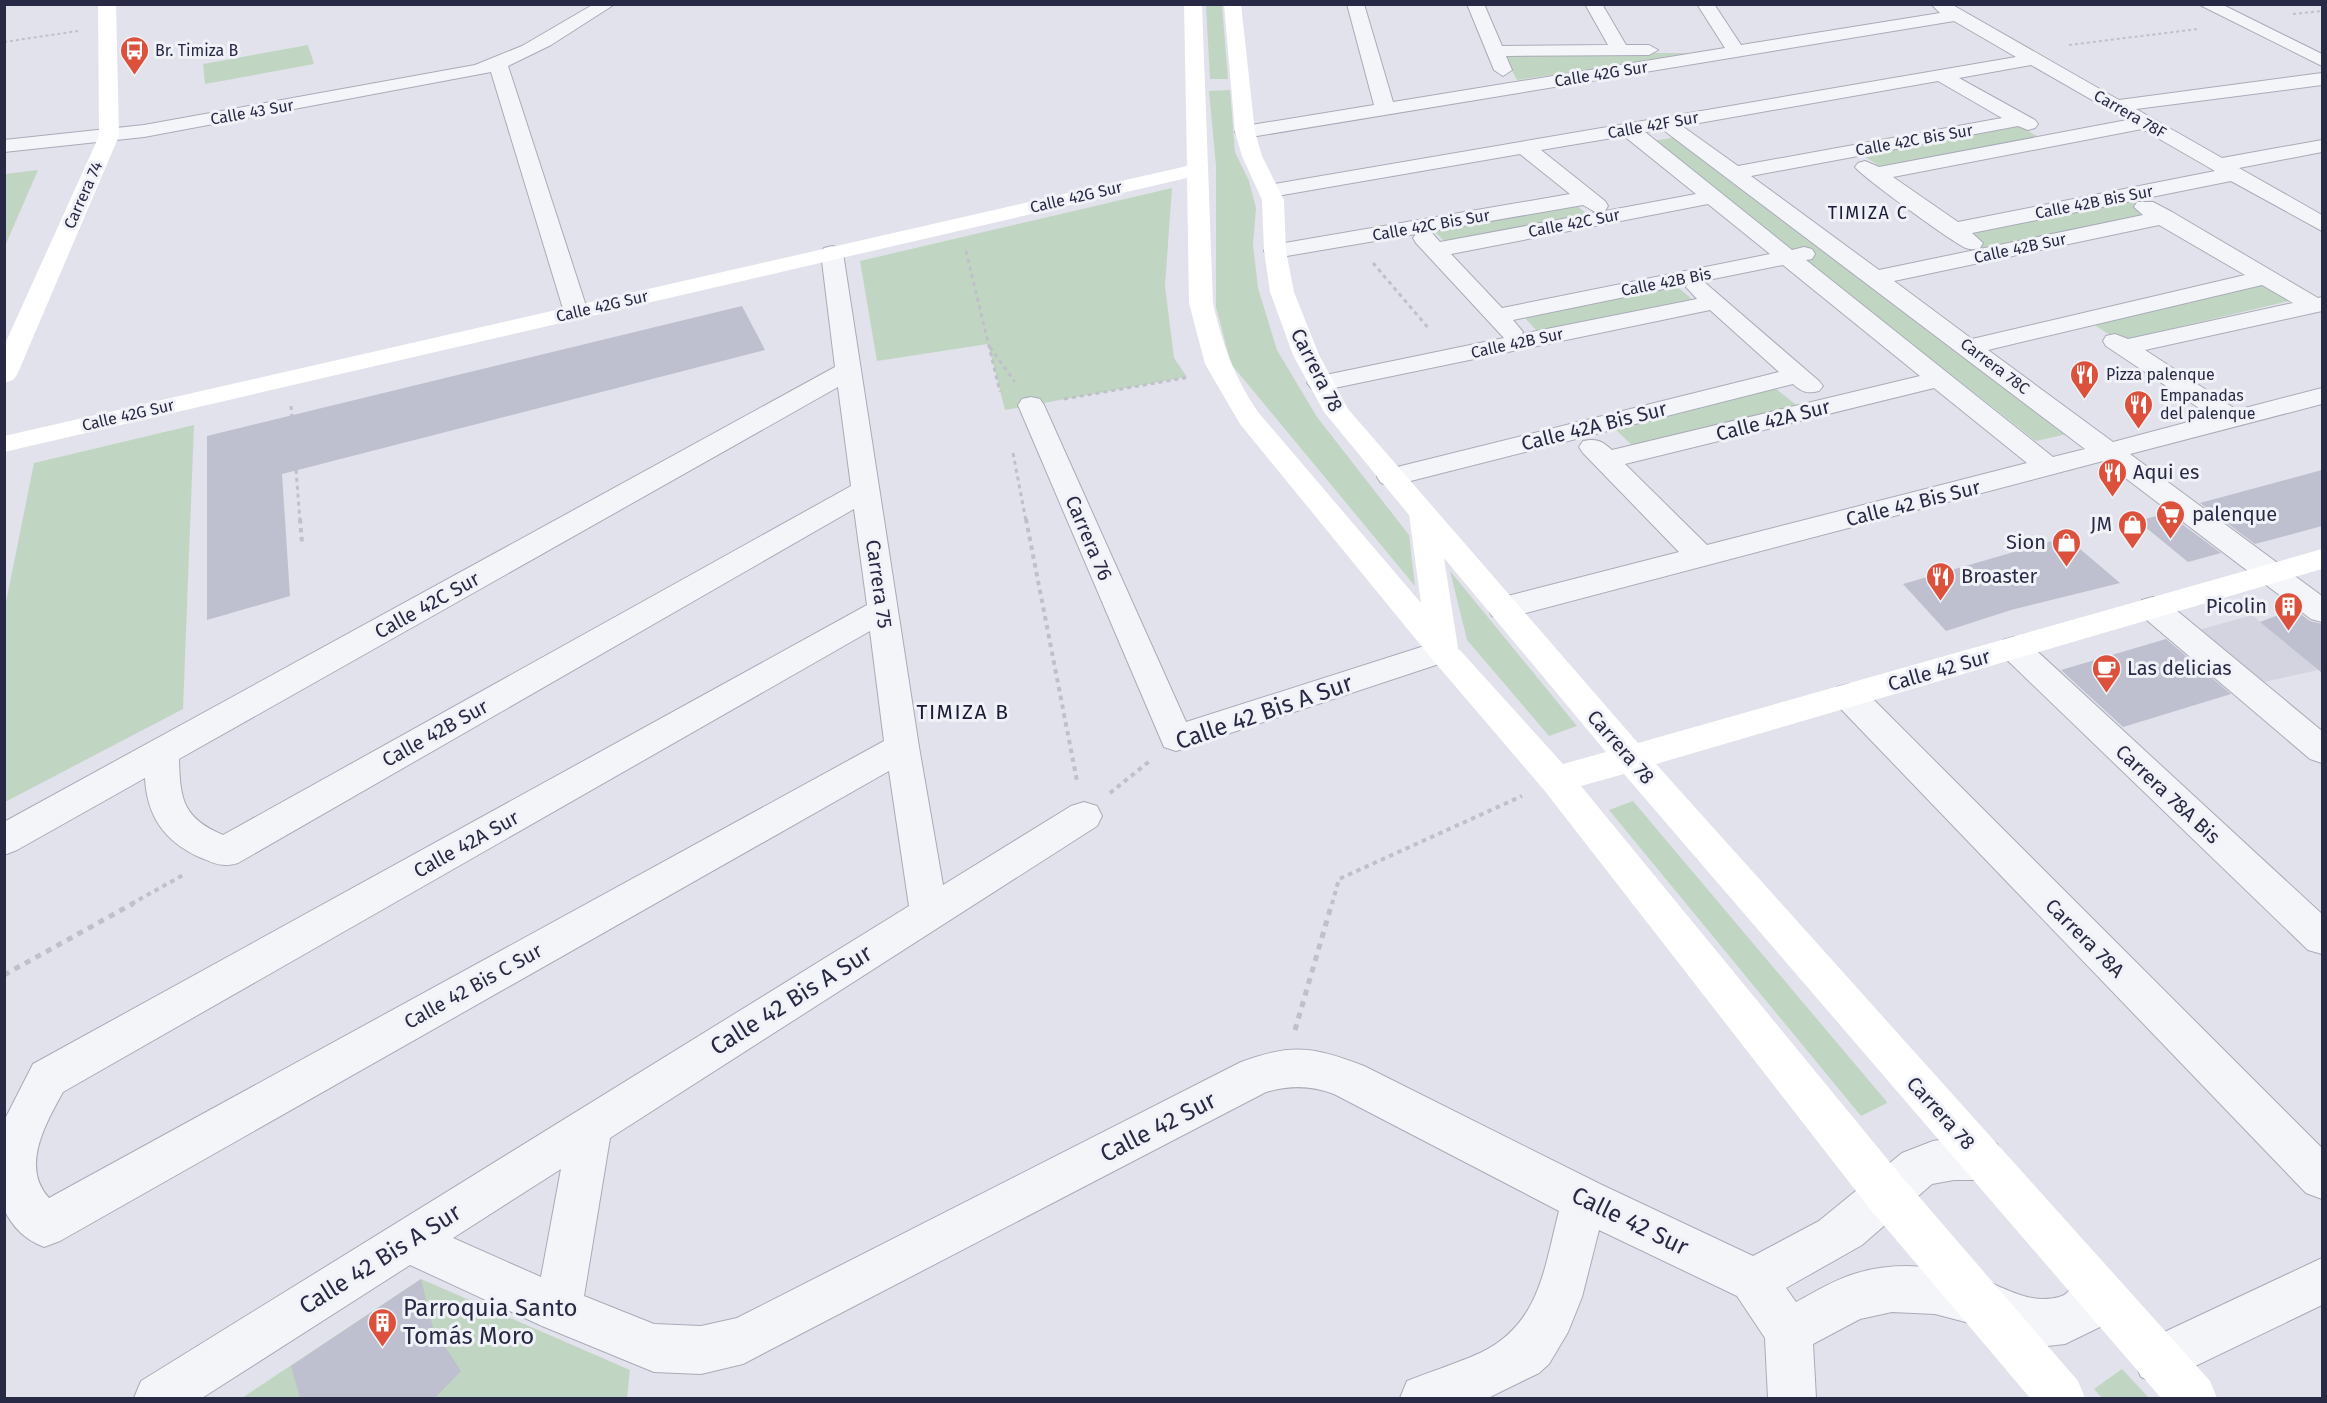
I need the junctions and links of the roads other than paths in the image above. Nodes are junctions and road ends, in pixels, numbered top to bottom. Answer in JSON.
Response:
{"nodes":[{"id":1,"x":106,"y":4,"type":"edge"},
{"id":2,"x":607,"y":4,"type":"edge"},
{"id":3,"x":1193,"y":4,"type":"edge"},
{"id":4,"x":1232,"y":4,"type":"edge"},
{"id":5,"x":1355,"y":4,"type":"edge"},
{"id":6,"x":1475,"y":4,"type":"edge"},
{"id":7,"x":1593,"y":4,"type":"edge"},
{"id":8,"x":1705,"y":4,"type":"edge"},
{"id":9,"x":1974,"y":4,"type":"edge"},
{"id":10,"x":2206,"y":4,"type":"edge"},
{"id":11,"x":1947,"y":9,"type":"edge"},
{"id":12,"x":1620,"y":50,"type":"junction"},
{"id":13,"x":1736,"y":50,"type":"junction"},
{"id":14,"x":1495,"y":51,"type":"junction"},
{"id":15,"x":2027,"y":55,"type":"junction"},
{"id":16,"x":2322,"y":61,"type":"edge"},
{"id":17,"x":498,"y":64,"type":"junction"},
{"id":18,"x":1940,"y":75,"type":"junction"},
{"id":19,"x":2322,"y":79,"type":"edge"},
{"id":20,"x":1196,"y":85,"type":"junction"},
{"id":21,"x":1240,"y":85,"type":"junction"},
{"id":22,"x":1511,"y":88,"type":"junction"},
{"id":23,"x":2116,"y":106,"type":"junction"},
{"id":24,"x":1385,"y":109,"type":"junction"},
{"id":25,"x":2021,"y":120,"type":"junction"},
{"id":26,"x":1666,"y":123,"type":"junction"},
{"id":27,"x":2145,"y":123,"type":"junction"},
{"id":28,"x":1628,"y":129,"type":"junction"},
{"id":29,"x":1245,"y":132,"type":"junction"},
{"id":30,"x":109,"y":135,"type":"junction"},
{"id":31,"x":2058,"y":141,"type":"junction"},
{"id":32,"x":4,"y":146,"type":"edge"},
{"id":33,"x":2322,"y":146,"type":"edge"},
{"id":34,"x":1524,"y":147,"type":"junction"},
{"id":35,"x":1845,"y":153,"type":"junction"},
{"id":36,"x":1199,"y":169,"type":"junction"},
{"id":37,"x":2227,"y":170,"type":"junction"},
{"id":38,"x":1735,"y":173,"type":"junction"},
{"id":39,"x":1875,"y":174,"type":"junction"},
{"id":40,"x":1271,"y":191,"type":"junction"},
{"id":41,"x":2125,"y":196,"type":"junction"},
{"id":42,"x":1713,"y":197,"type":"junction"},
{"id":43,"x":1587,"y":198,"type":"junction"},
{"id":44,"x":1610,"y":216,"type":"junction"},
{"id":45,"x":2164,"y":217,"type":"junction"},
{"id":46,"x":2322,"y":224,"type":"edge"},
{"id":47,"x":1414,"y":228,"type":"junction"},
{"id":48,"x":1953,"y":230,"type":"junction"},
{"id":49,"x":1836,"y":248,"type":"junction"},
{"id":50,"x":1435,"y":250,"type":"junction"},
{"id":51,"x":1275,"y":251,"type":"junction"},
{"id":52,"x":832,"y":253,"type":"junction"},
{"id":53,"x":1988,"y":255,"type":"junction"},
{"id":54,"x":1789,"y":257,"type":"junction"},
{"id":55,"x":2266,"y":277,"type":"junction"},
{"id":56,"x":1688,"y":278,"type":"junction"},
{"id":57,"x":1876,"y":278,"type":"junction"},
{"id":58,"x":1715,"y":302,"type":"junction"},
{"id":59,"x":2318,"y":305,"type":"edge"},
{"id":60,"x":576,"y":312,"type":"junction"},
{"id":61,"x":1497,"y":316,"type":"junction"},
{"id":62,"x":2084,"y":320,"type":"junction"},
{"id":63,"x":1520,"y":342,"type":"junction"},
{"id":64,"x":1969,"y":347,"type":"junction"},
{"id":65,"x":2125,"y":347,"type":"junction"},
{"id":66,"x":849,"y":370,"type":"junction"},
{"id":67,"x":4,"y":375,"type":"edge"},
{"id":68,"x":1798,"y":375,"type":"junction"},
{"id":69,"x":1939,"y":379,"type":"junction"},
{"id":70,"x":1320,"y":383,"type":"junction"},
{"id":71,"x":2322,"y":396,"type":"edge"},
{"id":72,"x":1832,"y":405,"type":"junction"},
{"id":73,"x":1018,"y":408,"type":"road end"},
{"id":74,"x":2234,"y":420,"type":"junction"},
{"id":75,"x":1577,"y":430,"type":"junction"},
{"id":76,"x":4,"y":444,"type":"edge"},
{"id":77,"x":2110,"y":452,"type":"junction"},
{"id":78,"x":1606,"y":460,"type":"junction"},
{"id":79,"x":2050,"y":468,"type":"junction"},
{"id":80,"x":1390,"y":477,"type":"junction"},
{"id":81,"x":866,"y":490,"type":"junction"},
{"id":82,"x":1423,"y":514,"type":"junction"},
{"id":83,"x":1701,"y":557,"type":"junction"},
{"id":84,"x":2322,"y":559,"type":"edge"},
{"id":85,"x":2273,"y":574,"type":"junction"},
{"id":86,"x":1503,"y":608,"type":"junction"},
{"id":87,"x":2153,"y":608,"type":"junction"},
{"id":88,"x":883,"y":610,"type":"junction"},
{"id":89,"x":2322,"y":611,"type":"edge"},
{"id":90,"x":2014,"y":648,"type":"junction"},
{"id":91,"x":1443,"y":651,"type":"junction"},
{"id":92,"x":1849,"y":696,"type":"junction"},
{"id":93,"x":1176,"y":738,"type":"joint"},
{"id":94,"x":902,"y":747,"type":"junction"},
{"id":95,"x":2322,"y":750,"type":"edge"},
{"id":96,"x":162,"y":752,"type":"junction"},
{"id":97,"x":1631,"y":759,"type":"junction"},
{"id":98,"x":1556,"y":780,"type":"junction"},
{"id":99,"x":1084,"y":816,"type":"road end"},
{"id":100,"x":4,"y":840,"type":"edge"},
{"id":101,"x":929,"y":913,"type":"junction"},
{"id":102,"x":2322,"y":938,"type":"edge"},
{"id":103,"x":590,"y":1126,"type":"junction"},
{"id":104,"x":1982,"y":1159,"type":"junction"},
{"id":105,"x":2322,"y":1178,"type":"edge"},
{"id":106,"x":1886,"y":1193,"type":"junction"},
{"id":107,"x":1584,"y":1200,"type":"junction"},
{"id":108,"x":44,"y":1225,"type":"joint"},
{"id":109,"x":408,"y":1241,"type":"junction"},
{"id":110,"x":1753,"y":1280,"type":"junction"},
{"id":111,"x":2322,"y":1281,"type":"edge"},
{"id":112,"x":2097,"y":1290,"type":"junction"},
{"id":113,"x":1979,"y":1302,"type":"junction"},
{"id":114,"x":560,"y":1309,"type":"junction"},
{"id":115,"x":1788,"y":1331,"type":"junction"},
{"id":116,"x":2158,"y":1360,"type":"junction"},
{"id":117,"x":158,"y":1398,"type":"edge"},
{"id":118,"x":1424,"y":1398,"type":"edge"},
{"id":119,"x":1792,"y":1398,"type":"edge"},
{"id":120,"x":2061,"y":1398,"type":"edge"},
{"id":121,"x":2193,"y":1398,"type":"edge"}],
"edges":[{"from":1,"to":30,"type":"street","name":"Carrera 74"},
{"from":2,"to":17,"type":"street","name":"Calle 43 Sur"},
{"from":3,"to":20,"type":"street"},
{"from":4,"to":21,"type":"street","name":"Carrera 78"},
{"from":5,"to":24,"type":"street"},
{"from":6,"to":14,"type":"street"},
{"from":7,"to":12,"type":"street"},
{"from":8,"to":13,"type":"street"},
{"from":9,"to":11,"type":"street","name":"Calle 42G Sur"},
{"from":10,"to":16,"type":"street"},
{"from":11,"to":13,"type":"street","name":"Calle 42G Sur"},
{"from":11,"to":15,"type":"street","name":"Carrera 78F"},
{"from":12,"to":13,"type":"street"},
{"from":12,"to":14,"type":"street"},
{"from":13,"to":22,"type":"street","name":"Calle 42G Sur"},
{"from":14,"to":22,"type":"street"},
{"from":15,"to":18,"type":"street","name":"Calle 42F Sur"},
{"from":15,"to":23,"type":"street","name":"Carrera 78F"},
{"from":17,"to":30,"type":"street","name":"Calle 43 Sur"},
{"from":17,"to":60,"type":"street"},
{"from":18,"to":25,"type":"street"},
{"from":18,"to":26,"type":"street","name":"Calle 42F Sur"},
{"from":19,"to":23,"type":"street"},
{"from":20,"to":21,"type":"street"},
{"from":20,"to":36,"type":"street"},
{"from":21,"to":29,"type":"street","name":"Carrera 78"},
{"from":22,"to":24,"type":"street","name":"Calle 42G Sur"},
{"from":23,"to":27,"type":"street","name":"Carrera 78F"},
{"from":24,"to":29,"type":"street","name":"Calle 42G Sur"},
{"from":25,"to":31,"type":"street"},
{"from":25,"to":35,"type":"street","name":"Calle 42C Bis Sur"},
{"from":26,"to":28,"type":"street","name":"Calle 42F Sur"},
{"from":26,"to":38,"type":"street","name":"Carrera 78C"},
{"from":27,"to":31,"type":"street"},
{"from":27,"to":37,"type":"street","name":"Carrera 78F"},
{"from":28,"to":34,"type":"street","name":"Calle 42F Sur"},
{"from":28,"to":42,"type":"street"},
{"from":29,"to":40,"type":"street","name":"Carrera 78"},
{"from":30,"to":32,"type":"street","name":"Calle 43 Sur"},
{"from":30,"to":67,"type":"street","name":"Carrera 74"},
{"from":31,"to":39,"type":"street"},
{"from":33,"to":37,"type":"street","name":"Calle 42B Bis Sur"},
{"from":34,"to":40,"type":"street","name":"Calle 42F Sur"},
{"from":34,"to":43,"type":"street"},
{"from":35,"to":38,"type":"street","name":"Calle 42C Bis Sur"},
{"from":35,"to":39,"type":"street"},
{"from":36,"to":52,"type":"street","name":"Calle 42G Sur"},
{"from":36,"to":91,"type":"street"},
{"from":37,"to":41,"type":"street","name":"Calle 42B Bis Sur"},
{"from":37,"to":46,"type":"street","name":"Carrera 78F"},
{"from":38,"to":49,"type":"street","name":"Carrera 78C"},
{"from":39,"to":48,"type":"street"},
{"from":40,"to":51,"type":"street","name":"Carrera 78"},
{"from":41,"to":45,"type":"street"},
{"from":41,"to":48,"type":"street","name":"Calle 42B Bis Sur"},
{"from":42,"to":44,"type":"street","name":"Calle 42C Sur"},
{"from":42,"to":54,"type":"street"},
{"from":43,"to":44,"type":"street"},
{"from":43,"to":47,"type":"street","name":"Calle 42C Bis Sur"},
{"from":44,"to":50,"type":"street","name":"Calle 42C Sur"},
{"from":45,"to":53,"type":"street","name":"Calle 42B Sur"},
{"from":45,"to":55,"type":"street"},
{"from":47,"to":50,"type":"street"},
{"from":47,"to":51,"type":"street","name":"Calle 42C Bis Sur"},
{"from":48,"to":53,"type":"street"},
{"from":49,"to":54,"type":"street","name":"Calle 42B Bis"},
{"from":49,"to":57,"type":"street","name":"Carrera 78C"},
{"from":50,"to":61,"type":"street"},
{"from":51,"to":70,"type":"street","name":"Carrera 78"},
{"from":52,"to":60,"type":"street","name":"Calle 42G Sur"},
{"from":52,"to":66,"type":"street","name":"Carrera 75"},
{"from":53,"to":57,"type":"street","name":"Calle 42B Sur"},
{"from":54,"to":56,"type":"street","name":"Calle 42B Bis"},
{"from":54,"to":69,"type":"street"},
{"from":55,"to":59,"type":"street"},
{"from":55,"to":62,"type":"street"},
{"from":56,"to":58,"type":"street"},
{"from":56,"to":61,"type":"street","name":"Calle 42B Bis"},
{"from":57,"to":64,"type":"street","name":"Carrera 78C"},
{"from":58,"to":63,"type":"street","name":"Calle 42B Sur"},
{"from":58,"to":68,"type":"street"},
{"from":59,"to":65,"type":"street"},
{"from":60,"to":76,"type":"street","name":"Calle 42G Sur"},
{"from":61,"to":63,"type":"street"},
{"from":62,"to":64,"type":"street"},
{"from":62,"to":65,"type":"street"},
{"from":63,"to":70,"type":"street","name":"Calle 42B Sur"},
{"from":64,"to":77,"type":"street","name":"Carrera 78C"},
{"from":65,"to":74,"type":"street"},
{"from":66,"to":81,"type":"street","name":"Carrera 75"},
{"from":66,"to":96,"type":"street","name":"Calle 42C Sur"},
{"from":68,"to":72,"type":"street"},
{"from":68,"to":75,"type":"street","name":"Calle 42A Bis Sur"},
{"from":69,"to":72,"type":"street","name":"Calle 42A Sur"},
{"from":69,"to":79,"type":"street"},
{"from":70,"to":80,"type":"street","name":"Carrera 78"},
{"from":71,"to":74,"type":"street","name":"Calle 42 Bis Sur"},
{"from":72,"to":78,"type":"street","name":"Calle 42A Sur"},
{"from":73,"to":93,"type":"street","name":"Carrera 76"},
{"from":74,"to":77,"type":"street","name":"Calle 42 Bis Sur"},
{"from":75,"to":78,"type":"street"},
{"from":75,"to":80,"type":"street","name":"Calle 42A Bis Sur"},
{"from":77,"to":79,"type":"street","name":"Calle 42 Bis Sur"},
{"from":77,"to":85,"type":"street","name":"Carrera 78C"},
{"from":78,"to":83,"type":"street"},
{"from":79,"to":83,"type":"street","name":"Calle 42 Bis Sur"},
{"from":80,"to":82,"type":"street","name":"Carrera 78"},
{"from":81,"to":88,"type":"street","name":"Carrera 75"},
{"from":81,"to":96,"type":"street","name":"Calle 42B Sur"},
{"from":82,"to":86,"type":"street","name":"Carrera 78"},
{"from":82,"to":91,"type":"street"},
{"from":83,"to":86,"type":"street","name":"Calle 42 Bis Sur"},
{"from":84,"to":85,"type":"street","name":"Calle 42 Sur"},
{"from":85,"to":87,"type":"street","name":"Calle 42 Sur"},
{"from":85,"to":89,"type":"street","name":"Carrera 78C"},
{"from":86,"to":97,"type":"street","name":"Carrera 78"},
{"from":87,"to":90,"type":"street","name":"Calle 42 Sur"},
{"from":87,"to":95,"type":"street"},
{"from":88,"to":94,"type":"street","name":"Carrera 75"},
{"from":88,"to":108,"type":"street","name":"Calle 42A Sur"},
{"from":90,"to":92,"type":"street","name":"Calle 42 Sur"},
{"from":90,"to":102,"type":"street","name":"Carrera 78A Bis"},
{"from":91,"to":93,"type":"street","name":"Calle 42 Bis A Sur"},
{"from":91,"to":98,"type":"street"},
{"from":92,"to":97,"type":"street","name":"Calle 42 Sur"},
{"from":92,"to":105,"type":"street","name":"Carrera 78A"},
{"from":94,"to":101,"type":"street","name":"Carrera 75"},
{"from":94,"to":108,"type":"street","name":"Calle 42 Bis C Sur"},
{"from":96,"to":100,"type":"street","name":"Calle 42C Sur"},
{"from":97,"to":98,"type":"street","name":"Calle 42 Sur"},
{"from":97,"to":104,"type":"street","name":"Carrera 78"},
{"from":98,"to":106,"type":"street"},
{"from":99,"to":101,"type":"street","name":"Calle 42 Bis A Sur"},
{"from":101,"to":103,"type":"street","name":"Calle 42 Bis A Sur"},
{"from":103,"to":109,"type":"street","name":"Calle 42 Bis A Sur"},
{"from":103,"to":114,"type":"street"},
{"from":104,"to":106,"type":"street"},
{"from":104,"to":112,"type":"street","name":"Carrera 78"},
{"from":106,"to":110,"type":"street"},
{"from":106,"to":113,"type":"street"},
{"from":107,"to":110,"type":"street","name":"Calle 42 Sur"},
{"from":107,"to":114,"type":"street","name":"Calle 42 Sur"},
{"from":107,"to":118,"type":"street"},
{"from":109,"to":114,"type":"street","name":"Calle 42 Sur"},
{"from":109,"to":117,"type":"street","name":"Calle 42 Bis A Sur"},
{"from":110,"to":115,"type":"street"},
{"from":111,"to":116,"type":"street"},
{"from":112,"to":113,"type":"street"},
{"from":112,"to":116,"type":"street","name":"Carrera 78"},
{"from":113,"to":115,"type":"street"},
{"from":113,"to":120,"type":"street"},
{"from":115,"to":119,"type":"street"},
{"from":116,"to":121,"type":"street","name":"Carrera 78"}]}
